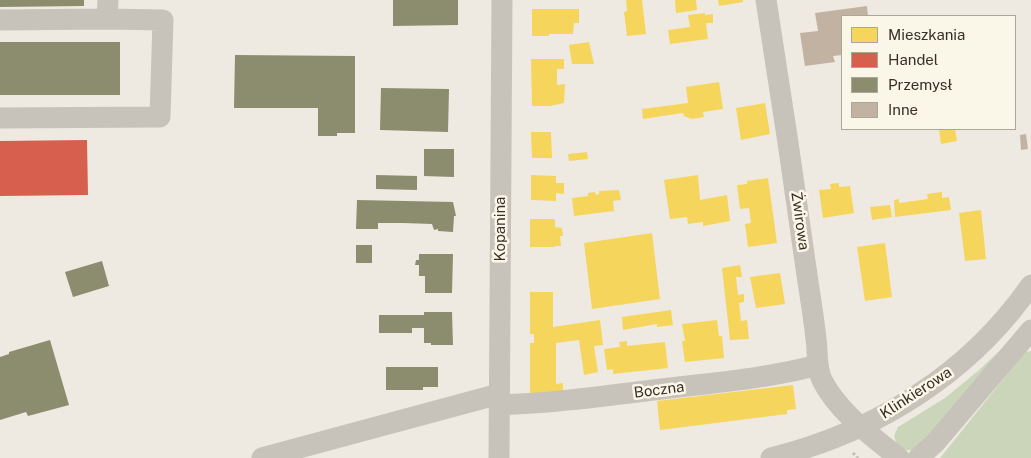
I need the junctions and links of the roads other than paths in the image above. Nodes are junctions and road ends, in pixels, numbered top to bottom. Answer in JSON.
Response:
{"nodes":[{"id":1,"x":502,"y":0,"type":"edge"},
{"id":2,"x":766,"y":0,"type":"edge"},
{"id":3,"x":108,"y":10,"type":"edge"},
{"id":4,"x":0,"y":20,"type":"edge"},
{"id":5,"x":0,"y":118,"type":"edge"},
{"id":6,"x":1031,"y":285,"type":"edge"},
{"id":7,"x":1031,"y":330,"type":"edge"},
{"id":8,"x":818,"y":365,"type":"junction"},
{"id":9,"x":499,"y":400,"type":"junction"},
{"id":10,"x":862,"y":427,"type":"junction"},
{"id":11,"x":262,"y":458,"type":"edge"},
{"id":12,"x":499,"y":458,"type":"edge"},
{"id":13,"x":771,"y":458,"type":"edge"},
{"id":14,"x":899,"y":458,"type":"edge"},
{"id":15,"x":918,"y":458,"type":"edge"}],
"edges":[{"from":1,"to":9,"type":"street","name":"Kopanina"},
{"from":2,"to":8,"type":"street","name":"Żwirowa"},
{"from":3,"to":4,"type":"street"},
{"from":3,"to":5,"type":"street"},
{"from":6,"to":10,"type":"street","name":"Klinkierowa"},
{"from":7,"to":15,"type":"street"},
{"from":8,"to":9,"type":"street","name":"Boczna"},
{"from":8,"to":10,"type":"street","name":"Żwirowa"},
{"from":9,"to":11,"type":"street","name":"Boczna"},
{"from":9,"to":12,"type":"street","name":"Kopanina"},
{"from":10,"to":13,"type":"street","name":"Klinkierowa"},
{"from":10,"to":14,"type":"street","name":"Żwirowa"}]}
